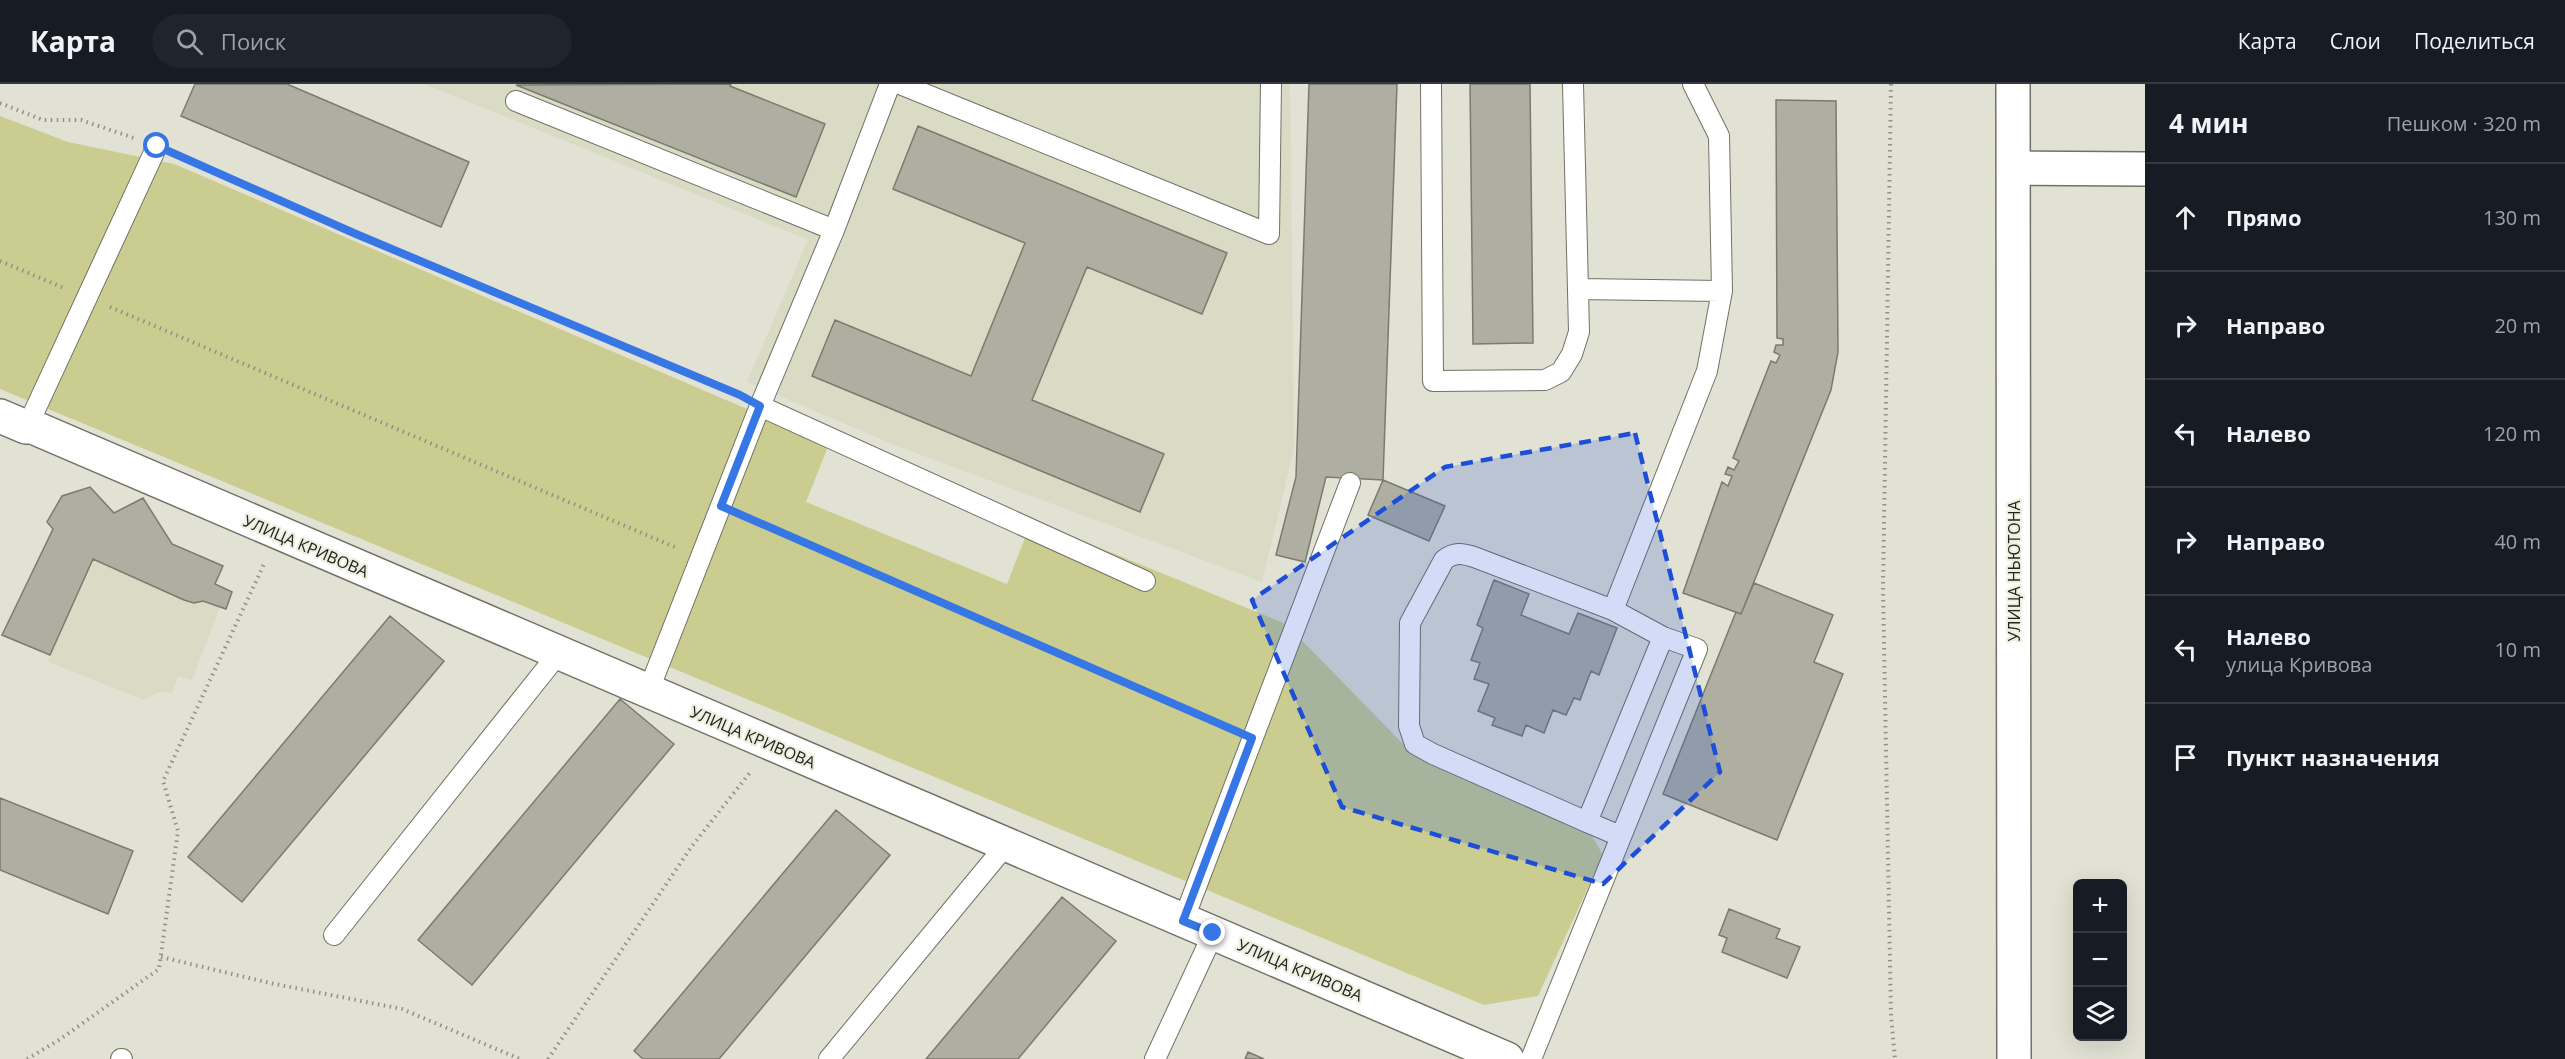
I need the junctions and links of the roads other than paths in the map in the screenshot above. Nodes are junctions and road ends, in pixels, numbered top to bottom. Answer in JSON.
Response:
{"nodes":[{"id":1,"x":890,"y":84,"type":"edge"},
{"id":2,"x":900,"y":84,"type":"edge"},
{"id":3,"x":1270,"y":84,"type":"edge"},
{"id":4,"x":1431,"y":84,"type":"edge"},
{"id":5,"x":1573,"y":84,"type":"edge"},
{"id":6,"x":1693,"y":84,"type":"edge"},
{"id":7,"x":2013,"y":84,"type":"edge"},
{"id":8,"x":516,"y":101,"type":"dead end"},
{"id":9,"x":157,"y":146,"type":"road end"},
{"id":10,"x":2014,"y":168,"type":"junction"},
{"id":11,"x":2145,"y":168,"type":"edge"},
{"id":12,"x":834,"y":230,"type":"junction"},
{"id":13,"x":1579,"y":289,"type":"junction"},
{"id":14,"x":1722,"y":291,"type":"junction"},
{"id":15,"x":760,"y":406,"type":"junction"},
{"id":16,"x":14,"y":421,"type":"edge"},
{"id":17,"x":1350,"y":483,"type":"dead end"},
{"id":18,"x":1145,"y":581,"type":"dead end"},
{"id":19,"x":1613,"y":610,"type":"junction"},
{"id":20,"x":1663,"y":637,"type":"junction"},
{"id":21,"x":558,"y":654,"type":"junction"},
{"id":22,"x":648,"y":692,"type":"junction"},
{"id":23,"x":1587,"y":822,"type":"junction"},
{"id":24,"x":1620,"y":836,"type":"junction"},
{"id":25,"x":1006,"y":845,"type":"junction"},
{"id":26,"x":1183,"y":921,"type":"junction"},
{"id":27,"x":1213,"y":933,"type":"junction"},
{"id":28,"x":334,"y":935,"type":"dead end"},
{"id":29,"x":830,"y":1059,"type":"edge"},
{"id":30,"x":1155,"y":1059,"type":"edge"},
{"id":31,"x":1507,"y":1059,"type":"edge"},
{"id":32,"x":1531,"y":1059,"type":"edge"},
{"id":33,"x":2014,"y":1059,"type":"edge"}],
"edges":[{"from":1,"to":12,"type":"lane"},
{"from":2,"to":3,"type":"lane"},
{"from":4,"to":13,"type":"lane"},
{"from":5,"to":13,"type":"lane"},
{"from":6,"to":14,"type":"lane"},
{"from":7,"to":10,"type":"street","name":"УЛИЦА НЬЮТОНА"},
{"from":8,"to":12,"type":"lane"},
{"from":9,"to":16,"type":"lane"},
{"from":10,"to":11,"type":"street"},
{"from":10,"to":33,"type":"street","name":"УЛИЦА НЬЮТОНА"},
{"from":12,"to":15,"type":"lane"},
{"from":13,"to":14,"type":"lane"},
{"from":14,"to":19,"type":"lane"},
{"from":15,"to":18,"type":"lane"},
{"from":15,"to":22,"type":"lane"},
{"from":16,"to":21,"type":"street","name":"УЛИЦА КРИВОВА"},
{"from":17,"to":26,"type":"lane"},
{"from":19,"to":20,"type":"lane"},
{"from":19,"to":23,"type":"lane"},
{"from":20,"to":23,"type":"lane"},
{"from":20,"to":24,"type":"lane"},
{"from":21,"to":22,"type":"street","name":"УЛИЦА КРИВОВА"},
{"from":21,"to":28,"type":"lane"},
{"from":22,"to":25,"type":"street","name":"УЛИЦА КРИВОВА"},
{"from":23,"to":24,"type":"lane"},
{"from":24,"to":32,"type":"lane"},
{"from":25,"to":26,"type":"street","name":"УЛИЦА КРИВОВА"},
{"from":25,"to":29,"type":"lane"},
{"from":26,"to":27,"type":"street","name":"УЛИЦА КРИВОВА"},
{"from":27,"to":30,"type":"lane"},
{"from":27,"to":31,"type":"street","name":"УЛИЦА КРИВОВА"}]}
